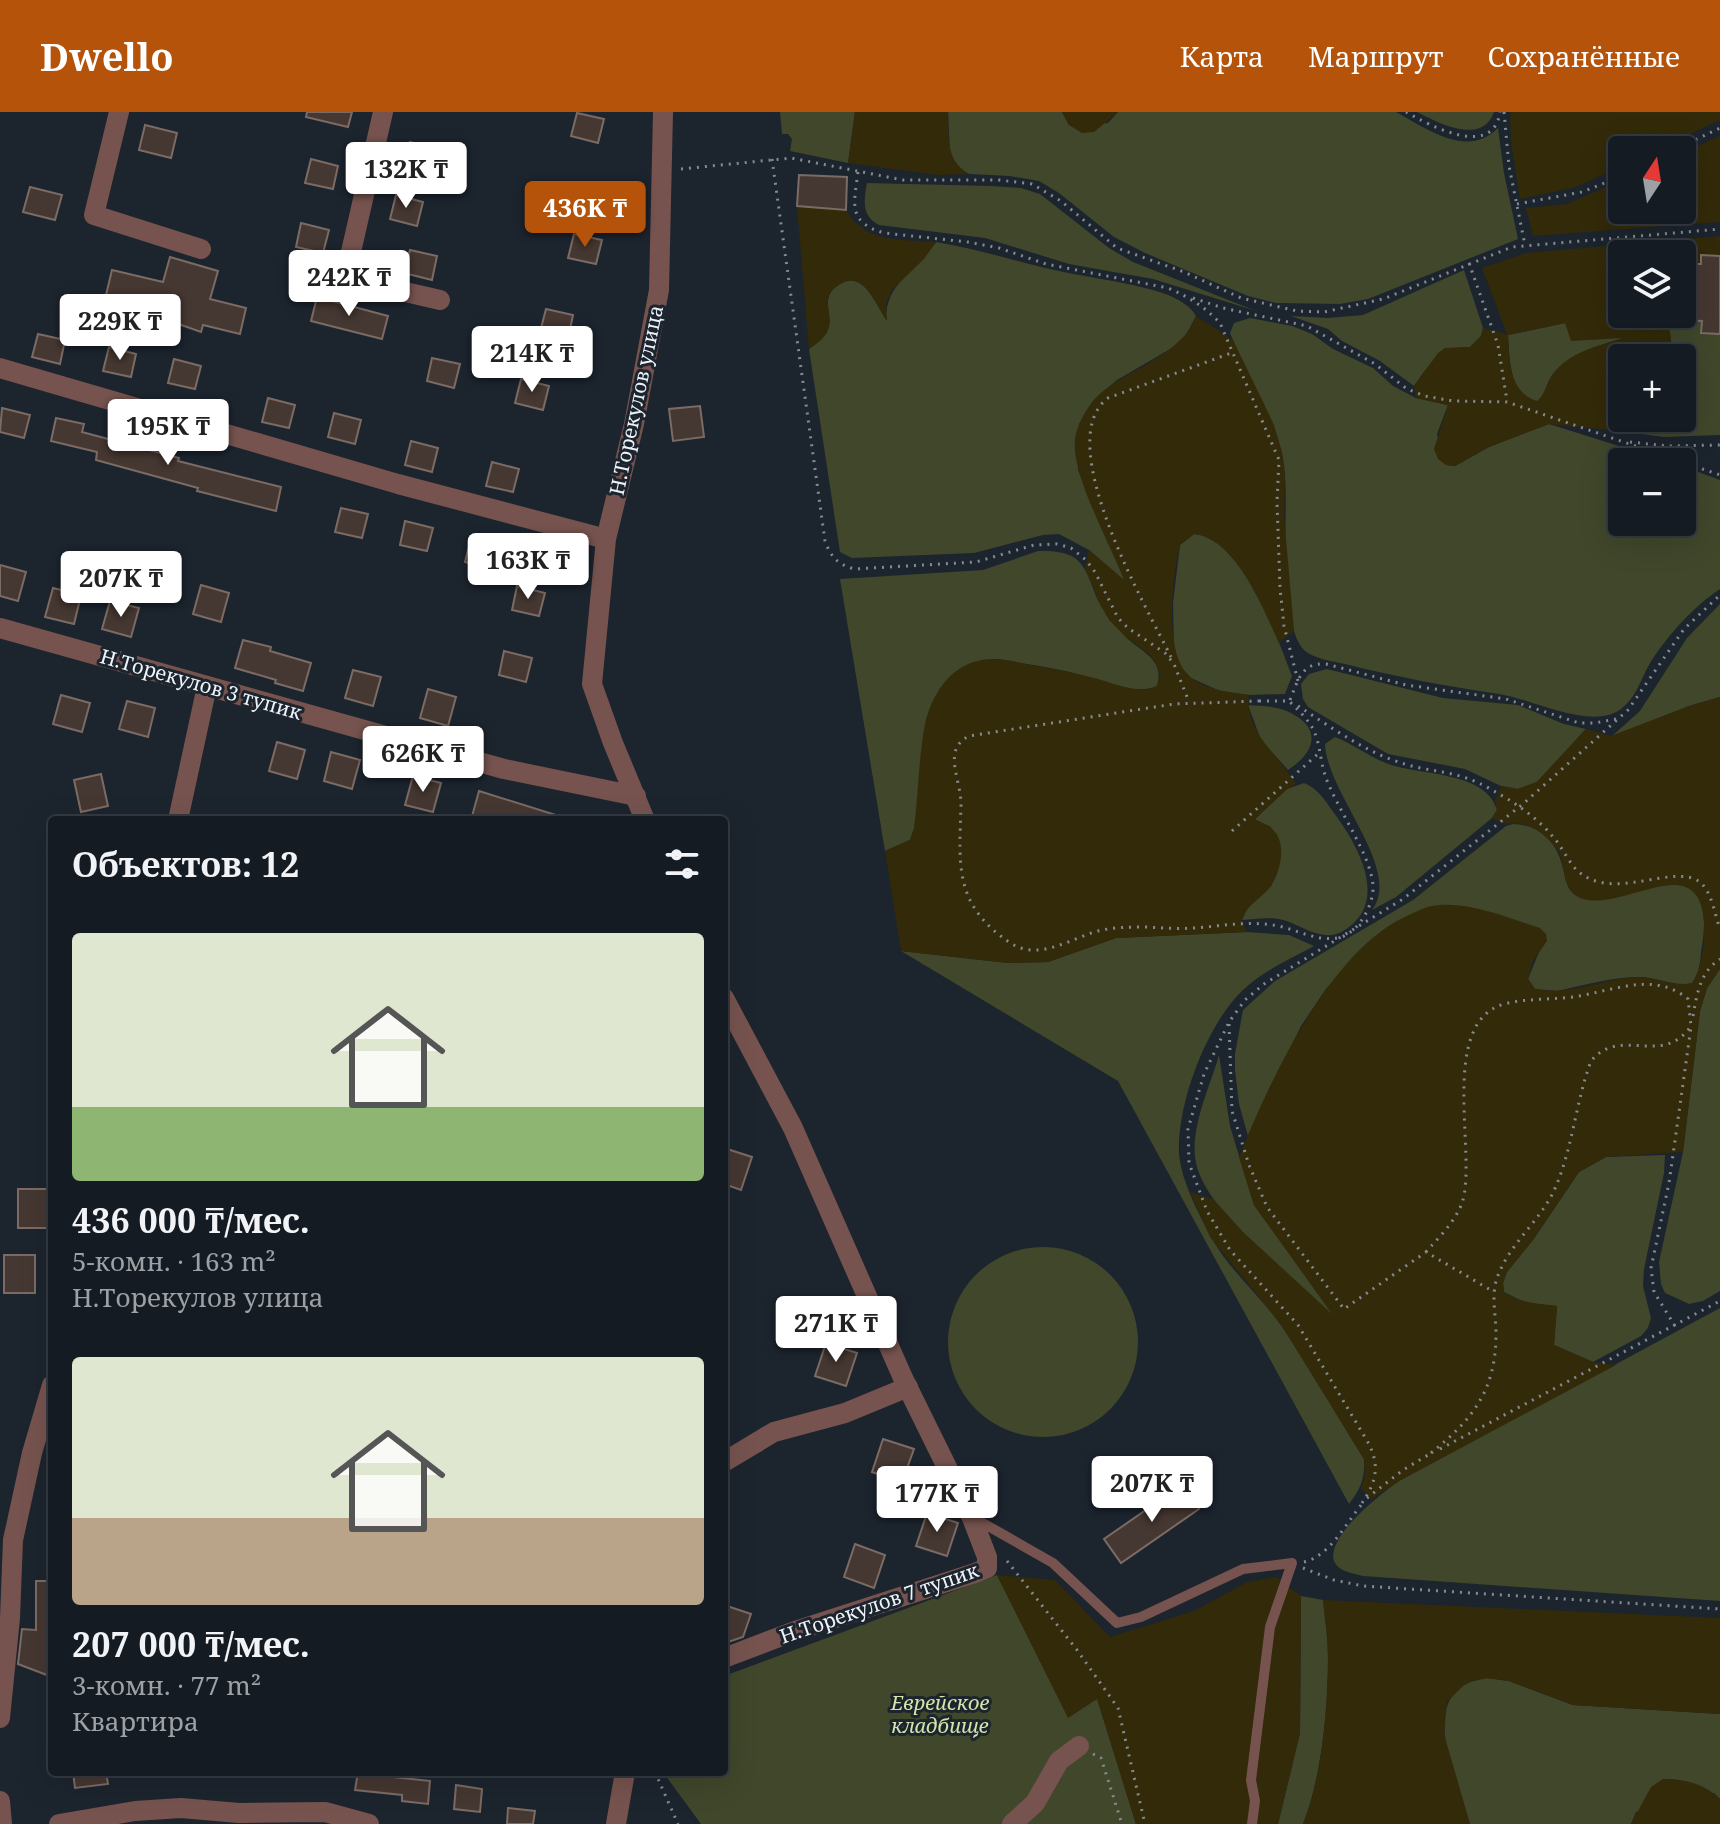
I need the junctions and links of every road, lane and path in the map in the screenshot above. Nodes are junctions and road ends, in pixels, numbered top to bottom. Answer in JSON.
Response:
{"nodes":[{"id":1,"x":119,"y":112,"type":"edge"},
{"id":2,"x":383,"y":112,"type":"edge"},
{"id":3,"x":663,"y":112,"type":"edge"},
{"id":4,"x":1406,"y":112,"type":"edge"},
{"id":5,"x":1502,"y":112,"type":"edge"},
{"id":6,"x":1720,"y":128,"type":"edge"},
{"id":7,"x":1696,"y":139,"type":"edge"},
{"id":8,"x":772,"y":159,"type":"junction"},
{"id":9,"x":662,"y":171,"type":"junction"},
{"id":10,"x":858,"y":172,"type":"junction"},
{"id":11,"x":1608,"y":182,"type":"edge"},
{"id":12,"x":1517,"y":204,"type":"junction"},
{"id":13,"x":1720,"y":229,"type":"edge"},
{"id":14,"x":1525,"y":245,"type":"junction"},
{"id":15,"x":201,"y":249,"type":"dead end"},
{"id":16,"x":1469,"y":263,"type":"junction"},
{"id":17,"x":1186,"y":296,"type":"junction"},
{"id":18,"x":440,"y":300,"type":"dead end"},
{"id":19,"x":1234,"y":352,"type":"junction"},
{"id":20,"x":0,"y":368,"type":"edge"},
{"id":21,"x":1507,"y":402,"type":"junction"},
{"id":22,"x":1622,"y":441,"type":"junction"},
{"id":23,"x":1720,"y":445,"type":"edge"},
{"id":24,"x":1720,"y":475,"type":"edge"},
{"id":25,"x":606,"y":539,"type":"junction"},
{"id":26,"x":1720,"y":595,"type":"edge"},
{"id":27,"x":0,"y":628,"type":"edge"},
{"id":28,"x":1174,"y":664,"type":"junction"},
{"id":29,"x":1298,"y":681,"type":"junction"},
{"id":30,"x":207,"y":686,"type":"junction"},
{"id":31,"x":1289,"y":701,"type":"junction"},
{"id":32,"x":1189,"y":703,"type":"junction"},
{"id":33,"x":1618,"y":718,"type":"junction"},
{"id":34,"x":1319,"y":753,"type":"junction"},
{"id":35,"x":636,"y":796,"type":"junction"},
{"id":36,"x":1519,"y":808,"type":"junction"},
{"id":37,"x":179,"y":816,"type":"edge"},
{"id":38,"x":644,"y":816,"type":"edge"},
{"id":39,"x":1232,"y":831,"type":"dead end"},
{"id":40,"x":1720,"y":929,"type":"edge"},
{"id":41,"x":1345,"y":935,"type":"junction"},
{"id":42,"x":1720,"y":959,"type":"edge"},
{"id":43,"x":728,"y":1009,"type":"edge"},
{"id":44,"x":1229,"y":1022,"type":"junction"},
{"id":45,"x":1691,"y":1026,"type":"junction"},
{"id":46,"x":1426,"y":1252,"type":"junction"},
{"id":47,"x":1494,"y":1292,"type":"junction"},
{"id":48,"x":1720,"y":1301,"type":"edge"},
{"id":49,"x":1675,"y":1326,"type":"junction"},
{"id":50,"x":908,"y":1387,"type":"junction"},
{"id":51,"x":48,"y":1399,"type":"edge"},
{"id":52,"x":1431,"y":1453,"type":"junction"},
{"id":53,"x":728,"y":1460,"type":"edge"},
{"id":54,"x":1362,"y":1503,"type":"junction"},
{"id":55,"x":972,"y":1518,"type":"junction"},
{"id":56,"x":1006,"y":1561,"type":"dead end"},
{"id":57,"x":1292,"y":1563,"type":"junction"},
{"id":58,"x":1720,"y":1609,"type":"edge"},
{"id":59,"x":728,"y":1656,"type":"edge"},
{"id":60,"x":2,"y":1674,"type":"edge"},
{"id":61,"x":0,"y":1718,"type":"edge"},
{"id":62,"x":1079,"y":1746,"type":"joint"},
{"id":63,"x":624,"y":1776,"type":"edge"},
{"id":64,"x":657,"y":1776,"type":"edge"},
{"id":65,"x":0,"y":1801,"type":"edge"},
{"id":66,"x":2,"y":1824,"type":"edge"},
{"id":67,"x":59,"y":1824,"type":"edge"},
{"id":68,"x":369,"y":1824,"type":"edge"},
{"id":69,"x":616,"y":1824,"type":"edge"},
{"id":70,"x":678,"y":1824,"type":"edge"},
{"id":71,"x":1012,"y":1824,"type":"edge"},
{"id":72,"x":1122,"y":1824,"type":"edge"},
{"id":73,"x":1145,"y":1824,"type":"edge"},
{"id":74,"x":1252,"y":1824,"type":"edge"}],
"edges":[{"from":1,"to":15,"type":"street"},
{"from":2,"to":18,"type":"street"},
{"from":3,"to":9,"type":"street","name":"Н.Торекулов улица"},
{"from":4,"to":5,"type":"path"},
{"from":5,"to":12,"type":"path"},
{"from":6,"to":7,"type":"path"},
{"from":8,"to":9,"type":"path"},
{"from":8,"to":10,"type":"path"},
{"from":8,"to":28,"type":"path"},
{"from":9,"to":25,"type":"street","name":"Н.Торекулов улица"},
{"from":10,"to":16,"type":"path"},
{"from":10,"to":17,"type":"path"},
{"from":11,"to":12,"type":"path"},
{"from":12,"to":14,"type":"path"},
{"from":13,"to":14,"type":"path"},
{"from":14,"to":16,"type":"path"},
{"from":16,"to":21,"type":"path"},
{"from":17,"to":19,"type":"path"},
{"from":17,"to":21,"type":"path"},
{"from":19,"to":28,"type":"path"},
{"from":19,"to":29,"type":"path"},
{"from":20,"to":25,"type":"street"},
{"from":21,"to":22,"type":"path"},
{"from":22,"to":23,"type":"path"},
{"from":22,"to":24,"type":"path"},
{"from":25,"to":35,"type":"street","name":"Н.Торекулов улица"},
{"from":26,"to":33,"type":"path"},
{"from":27,"to":30,"type":"street","name":"Н.Торекулов 3 тупик"},
{"from":28,"to":32,"type":"path"},
{"from":29,"to":31,"type":"path"},
{"from":29,"to":33,"type":"path"},
{"from":30,"to":35,"type":"street","name":"Н.Торекулов 3 тупик"},
{"from":30,"to":37,"type":"street"},
{"from":31,"to":32,"type":"path"},
{"from":31,"to":34,"type":"path"},
{"from":31,"to":36,"type":"path"},
{"from":32,"to":41,"type":"path"},
{"from":33,"to":36,"type":"path"},
{"from":34,"to":39,"type":"path"},
{"from":34,"to":41,"type":"path"},
{"from":35,"to":38,"type":"street","name":"Н.Торекулов улица"},
{"from":36,"to":40,"type":"path"},
{"from":36,"to":41,"type":"path"},
{"from":41,"to":44,"type":"path"},
{"from":42,"to":45,"type":"path"},
{"from":43,"to":50,"type":"street"},
{"from":44,"to":46,"type":"path"},
{"from":44,"to":54,"type":"path"},
{"from":45,"to":46,"type":"path"},
{"from":45,"to":47,"type":"path"},
{"from":45,"to":49,"type":"path"},
{"from":46,"to":47,"type":"path"},
{"from":47,"to":52,"type":"path"},
{"from":48,"to":49,"type":"path"},
{"from":49,"to":52,"type":"path"},
{"from":50,"to":53,"type":"street"},
{"from":50,"to":55,"type":"street"},
{"from":51,"to":60,"type":"street"},
{"from":52,"to":54,"type":"path"},
{"from":54,"to":57,"type":"path"},
{"from":55,"to":57,"type":"lane"},
{"from":55,"to":59,"type":"street","name":"Н.Торекулов 7 тупик"},
{"from":56,"to":73,"type":"path"},
{"from":57,"to":58,"type":"path"},
{"from":57,"to":74,"type":"lane"},
{"from":60,"to":61,"type":"street"},
{"from":62,"to":71,"type":"street"},
{"from":62,"to":72,"type":"path"},
{"from":63,"to":69,"type":"street"},
{"from":64,"to":70,"type":"path"},
{"from":65,"to":66,"type":"street"},
{"from":67,"to":68,"type":"street"}]}
